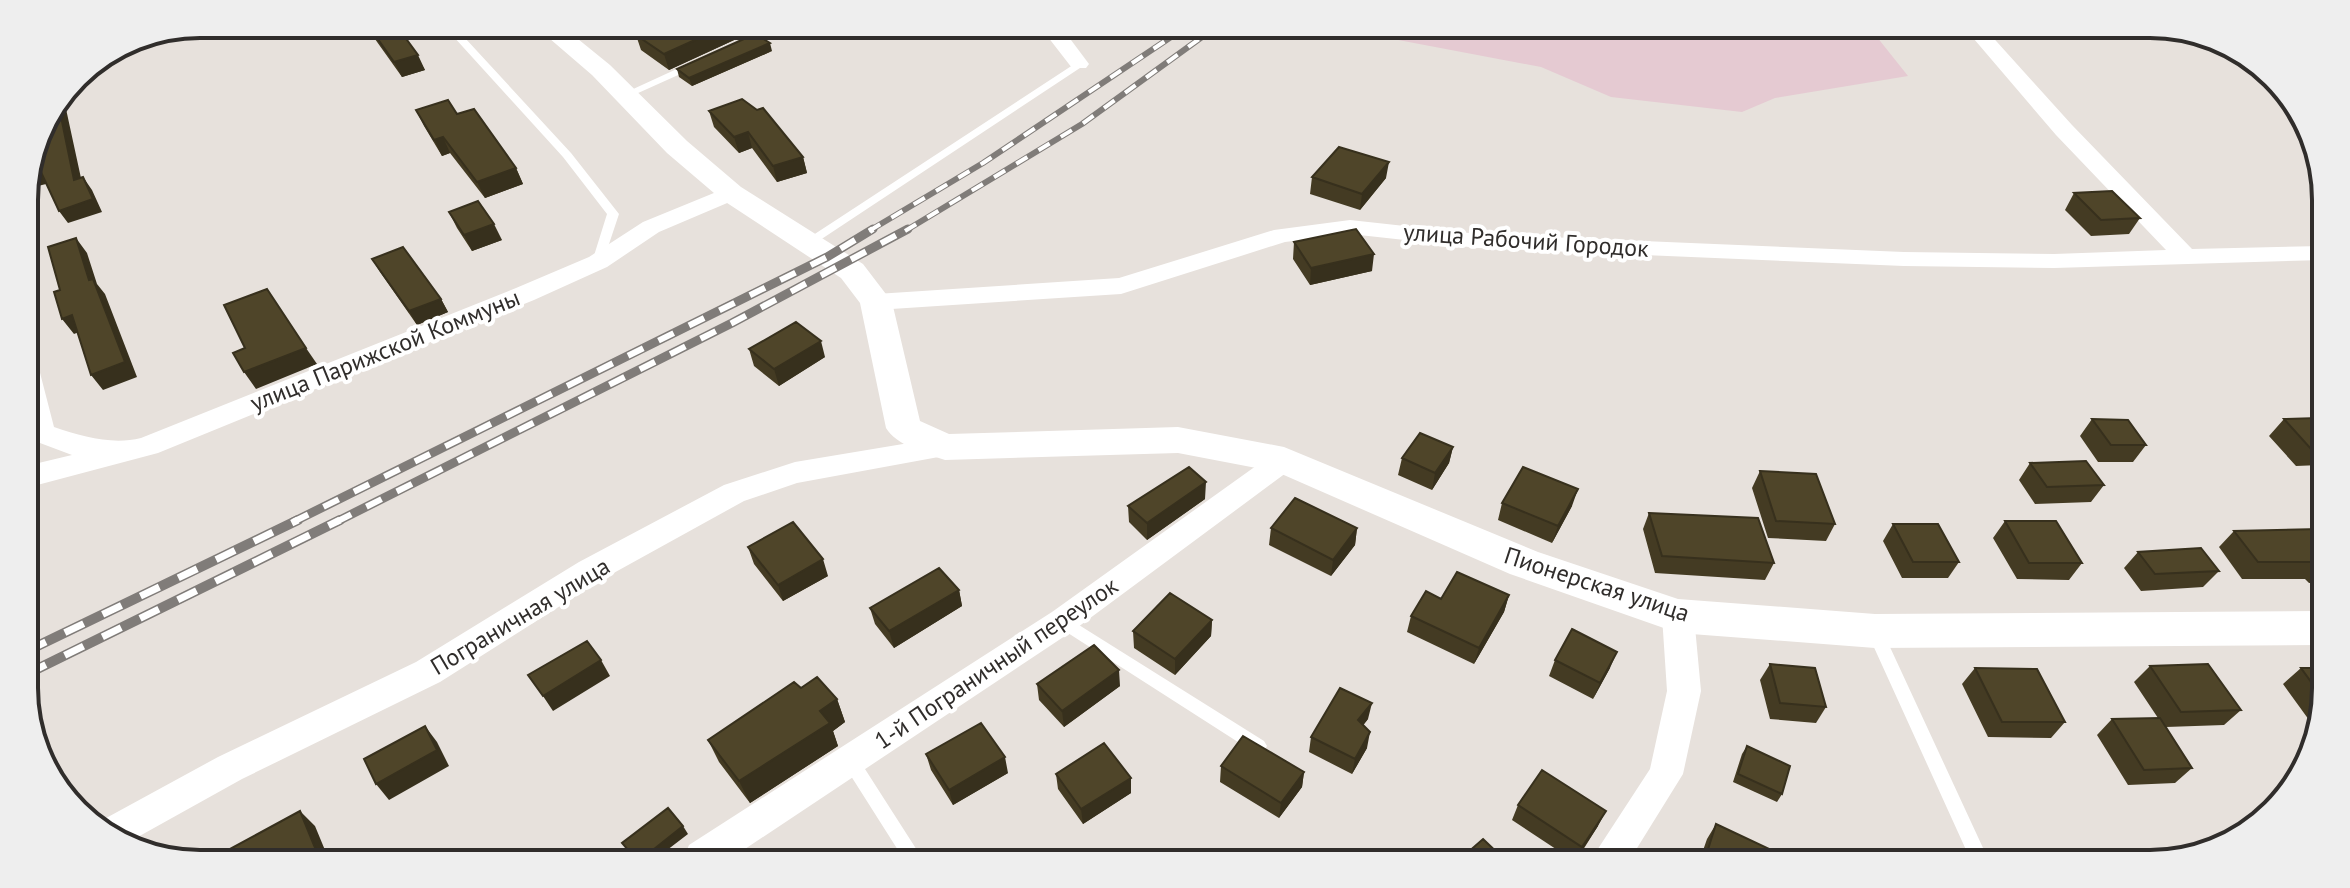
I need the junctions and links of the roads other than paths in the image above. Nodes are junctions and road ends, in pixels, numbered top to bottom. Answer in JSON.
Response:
{"nodes":[{"id":1,"x":460,"y":38,"type":"edge"},
{"id":2,"x":562,"y":38,"type":"edge"},
{"id":3,"x":753,"y":38,"type":"edge"},
{"id":4,"x":1061,"y":38,"type":"edge"},
{"id":5,"x":1982,"y":38,"type":"edge"},
{"id":6,"x":722,"y":52,"type":"edge"},
{"id":7,"x":708,"y":58,"type":"edge"},
{"id":8,"x":1079,"y":64,"type":"joint"},
{"id":9,"x":623,"y":96,"type":"junction"},
{"id":10,"x":731,"y":193,"type":"junction"},
{"id":11,"x":807,"y":243,"type":"junction"},
{"id":12,"x":2312,"y":253,"type":"edge"},
{"id":13,"x":2184,"y":255,"type":"junction"},
{"id":14,"x":598,"y":262,"type":"junction"},
{"id":15,"x":876,"y":302,"type":"junction"},
{"id":16,"x":38,"y":439,"type":"edge"},
{"id":17,"x":148,"y":446,"type":"junction"},
{"id":18,"x":945,"y":447,"type":"junction"},
{"id":19,"x":1284,"y":460,"type":"junction"},
{"id":20,"x":38,"y":474,"type":"edge"},
{"id":21,"x":1678,"y":616,"type":"junction"},
{"id":22,"x":1063,"y":621,"type":"junction"},
{"id":23,"x":2312,"y":628,"type":"edge"},
{"id":24,"x":1875,"y":631,"type":"junction"},
{"id":25,"x":1266,"y":751,"type":"edge"},
{"id":26,"x":850,"y":760,"type":"junction"},
{"id":27,"x":120,"y":828,"type":"edge"},
{"id":28,"x":713,"y":850,"type":"edge"},
{"id":29,"x":908,"y":850,"type":"edge"},
{"id":30,"x":1615,"y":850,"type":"edge"},
{"id":31,"x":1975,"y":850,"type":"edge"}],
"edges":[{"from":1,"to":14,"type":"lane"},
{"from":2,"to":9,"type":"street"},
{"from":3,"to":6,"type":"lane"},
{"from":4,"to":8,"type":"street"},
{"from":5,"to":13,"type":"street"},
{"from":7,"to":9,"type":"lane"},
{"from":8,"to":11,"type":"lane"},
{"from":9,"to":10,"type":"street"},
{"from":10,"to":11,"type":"street"},
{"from":10,"to":14,"type":"street","name":"улица Парижской Коммуны"},
{"from":11,"to":15,"type":"street"},
{"from":12,"to":13,"type":"street","name":"улица Рабочий Городок"},
{"from":13,"to":15,"type":"street","name":"улица Рабочий Городок"},
{"from":14,"to":17,"type":"street","name":"улица Парижской Коммуны"},
{"from":15,"to":18,"type":"street"},
{"from":16,"to":17,"type":"street"},
{"from":17,"to":20,"type":"street","name":"улица Парижской Коммуны"},
{"from":18,"to":19,"type":"street","name":"Пионерская улица"},
{"from":18,"to":27,"type":"street","name":"Пограничная улица"},
{"from":19,"to":21,"type":"street","name":"Пионерская улица"},
{"from":19,"to":22,"type":"street","name":"1-й Пограничный переулок"},
{"from":21,"to":24,"type":"street","name":"Пионерская улица"},
{"from":21,"to":30,"type":"street"},
{"from":22,"to":25,"type":"lane"},
{"from":22,"to":26,"type":"street","name":"1-й Пограничный переулок"},
{"from":23,"to":24,"type":"street","name":"Пионерская улица"},
{"from":24,"to":31,"type":"lane"},
{"from":26,"to":28,"type":"street","name":"1-й Пограничный переулок"},
{"from":26,"to":29,"type":"lane"}]}
